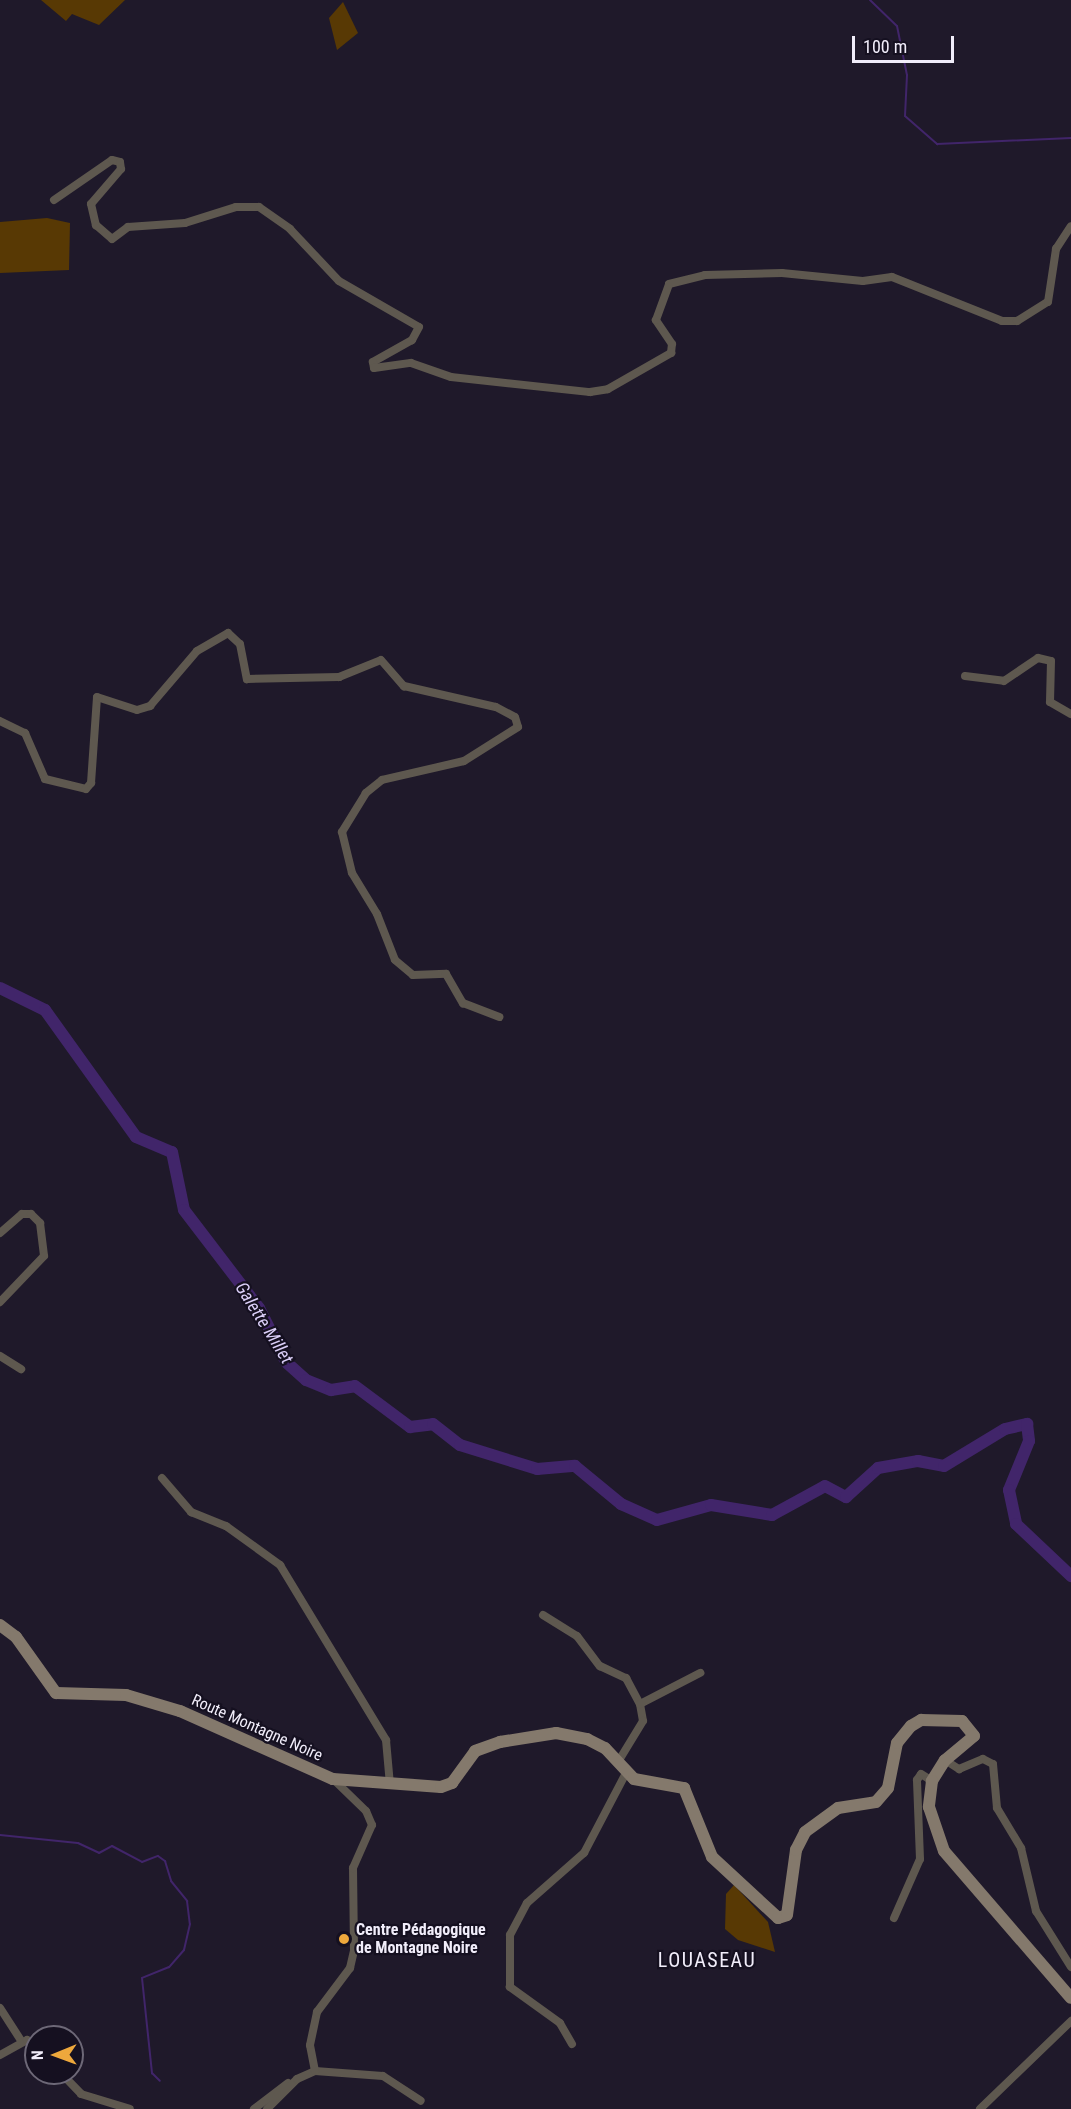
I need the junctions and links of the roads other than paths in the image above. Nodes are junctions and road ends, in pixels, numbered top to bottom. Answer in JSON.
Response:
{"nodes":[{"id":1,"x":54,"y":200,"type":"dead end"},
{"id":2,"x":1071,"y":226,"type":"edge"},
{"id":3,"x":965,"y":676,"type":"dead end"},
{"id":4,"x":1071,"y":714,"type":"edge"},
{"id":5,"x":0,"y":721,"type":"edge"},
{"id":6,"x":499,"y":1017,"type":"dead end"},
{"id":7,"x":0,"y":1233,"type":"edge"},
{"id":8,"x":0,"y":1302,"type":"edge"},
{"id":9,"x":0,"y":1356,"type":"edge"},
{"id":10,"x":21,"y":1368,"type":"dead end"},
{"id":11,"x":162,"y":1478,"type":"dead end"},
{"id":12,"x":543,"y":1615,"type":"dead end"},
{"id":13,"x":0,"y":1625,"type":"edge"},
{"id":14,"x":700,"y":1673,"type":"dead end"},
{"id":15,"x":640,"y":1704,"type":"junction"},
{"id":16,"x":945,"y":1760,"type":"junction"},
{"id":17,"x":618,"y":1762,"type":"junction"},
{"id":18,"x":626,"y":1773,"type":"junction"},
{"id":19,"x":333,"y":1779,"type":"junction"},
{"id":20,"x":932,"y":1781,"type":"junction"},
{"id":21,"x":390,"y":1785,"type":"junction"},
{"id":22,"x":894,"y":1918,"type":"dead end"},
{"id":23,"x":1071,"y":1967,"type":"edge"},
{"id":24,"x":1071,"y":1998,"type":"edge"},
{"id":25,"x":0,"y":2008,"type":"edge"},
{"id":26,"x":1071,"y":2021,"type":"edge"},
{"id":27,"x":22,"y":2042,"type":"joint"},
{"id":28,"x":572,"y":2044,"type":"dead end"},
{"id":29,"x":0,"y":2055,"type":"edge"},
{"id":30,"x":315,"y":2071,"type":"junction"},
{"id":31,"x":297,"y":2079,"type":"junction"},
{"id":32,"x":72,"y":2085,"type":"edge"},
{"id":33,"x":421,"y":2101,"type":"dead end"},
{"id":34,"x":130,"y":2109,"type":"edge"},
{"id":35,"x":254,"y":2109,"type":"edge"},
{"id":36,"x":267,"y":2109,"type":"edge"},
{"id":37,"x":980,"y":2109,"type":"edge"}],
"edges":[{"from":1,"to":2,"type":"street"},
{"from":3,"to":4,"type":"street"},
{"from":5,"to":6,"type":"street"},
{"from":7,"to":8,"type":"street"},
{"from":9,"to":10,"type":"street"},
{"from":11,"to":21,"type":"street"},
{"from":12,"to":15,"type":"street"},
{"from":13,"to":19,"type":"street","name":"Route Montagne Noire"},
{"from":14,"to":15,"type":"street"},
{"from":15,"to":17,"type":"street"},
{"from":16,"to":18,"type":"street"},
{"from":16,"to":20,"type":"street"},
{"from":16,"to":23,"type":"street"},
{"from":17,"to":18,"type":"street","name":"Route Montagne Noire"},
{"from":17,"to":21,"type":"street","name":"Route Montagne Noire"},
{"from":18,"to":28,"type":"street"},
{"from":19,"to":21,"type":"street","name":"Route Montagne Noire"},
{"from":19,"to":30,"type":"street"},
{"from":20,"to":22,"type":"street"},
{"from":20,"to":24,"type":"street"},
{"from":25,"to":27,"type":"street"},
{"from":26,"to":37,"type":"street"},
{"from":27,"to":29,"type":"street"},
{"from":30,"to":31,"type":"street"},
{"from":30,"to":33,"type":"street"},
{"from":31,"to":35,"type":"street"},
{"from":31,"to":36,"type":"street"},
{"from":32,"to":34,"type":"street"}]}
